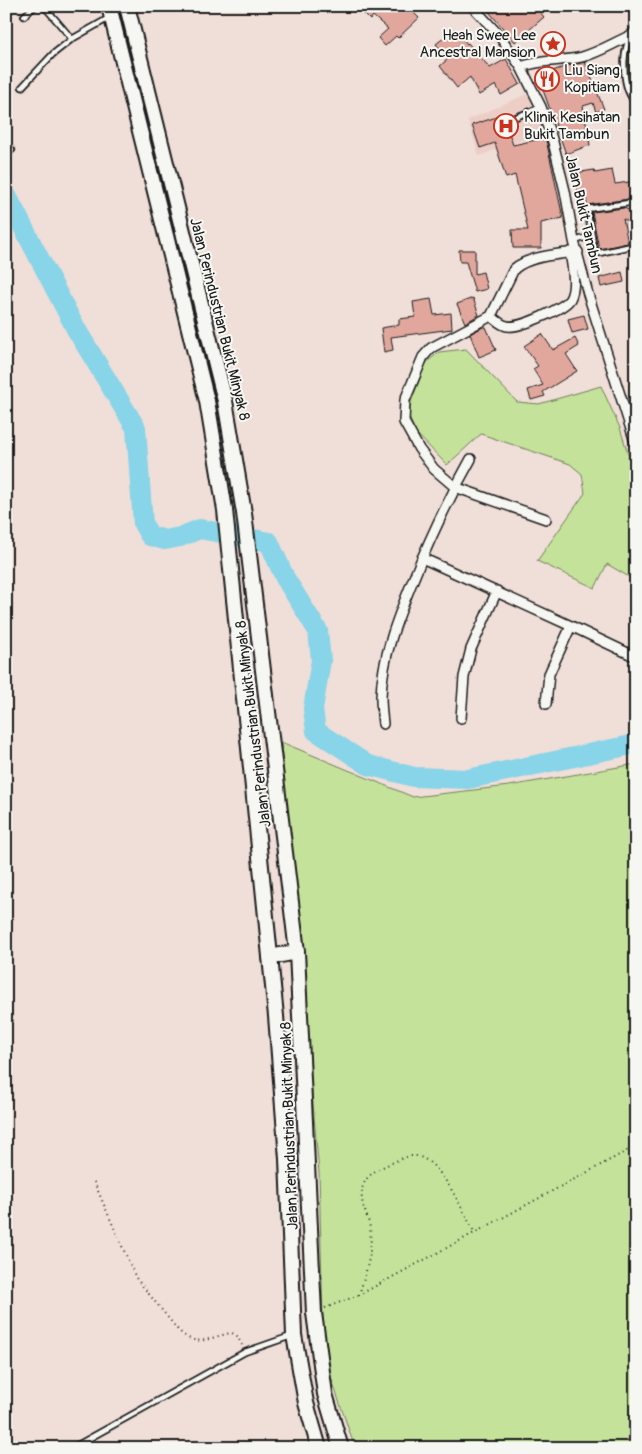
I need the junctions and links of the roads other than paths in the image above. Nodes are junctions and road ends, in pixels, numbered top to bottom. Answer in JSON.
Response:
{"nodes":[{"id":1,"x":36,"y":6,"type":"edge"},
{"id":2,"x":44,"y":6,"type":"edge"},
{"id":3,"x":127,"y":6,"type":"edge"},
{"id":4,"x":472,"y":6,"type":"edge"},
{"id":5,"x":111,"y":11,"type":"edge"},
{"id":6,"x":24,"y":16,"type":"dead end"},
{"id":7,"x":634,"y":32,"type":"edge"},
{"id":8,"x":72,"y":39,"type":"junction"},
{"id":9,"x":521,"y":67,"type":"junction"},
{"id":10,"x":22,"y":87,"type":"dead end"},
{"id":11,"x":636,"y":103,"type":"edge"},
{"id":12,"x":541,"y":107,"type":"junction"},
{"id":13,"x":516,"y":117,"type":"dead end"},
{"id":14,"x":6,"y":144,"type":"edge"},
{"id":15,"x":12,"y":150,"type":"dead end"},
{"id":16,"x":636,"y":202,"type":"edge"},
{"id":17,"x":592,"y":236,"type":"junction"},
{"id":18,"x":574,"y":241,"type":"junction"},
{"id":19,"x":636,"y":245,"type":"edge"},
{"id":20,"x":574,"y":252,"type":"junction"},
{"id":21,"x":491,"y":316,"type":"junction"},
{"id":22,"x":636,"y":445,"type":"edge"},
{"id":23,"x":470,"y":459,"type":"dead end"},
{"id":24,"x":455,"y":487,"type":"junction"},
{"id":25,"x":546,"y":519,"type":"dead end"},
{"id":26,"x":422,"y":558,"type":"junction"},
{"id":27,"x":496,"y":591,"type":"junction"},
{"id":28,"x":572,"y":626,"type":"junction"},
{"id":29,"x":636,"y":657,"type":"edge"},
{"id":30,"x":546,"y":704,"type":"dead end"},
{"id":31,"x":461,"y":718,"type":"dead end"},
{"id":32,"x":383,"y":724,"type":"dead end"},
{"id":33,"x":297,"y":952,"type":"junction"},
{"id":34,"x":270,"y":957,"type":"junction"},
{"id":35,"x":294,"y":1335,"type":"junction"},
{"id":36,"x":72,"y":1448,"type":"edge"},
{"id":37,"x":319,"y":1448,"type":"edge"},
{"id":38,"x":341,"y":1448,"type":"edge"}],
"edges":[{"from":1,"to":6,"type":"lane"},
{"from":2,"to":8,"type":"lane"},
{"from":3,"to":33,"type":"street","name":"Jalan Perindustrian Bukit Minyak 8"},
{"from":4,"to":9,"type":"street","name":"Jalan Bukit Tambun"},
{"from":5,"to":8,"type":"lane"},
{"from":5,"to":34,"type":"street","name":"Jalan Perindustrian Bukit Minyak 8"},
{"from":7,"to":9,"type":"street"},
{"from":7,"to":11,"type":"lane"},
{"from":8,"to":10,"type":"lane"},
{"from":9,"to":12,"type":"street","name":"Jalan Bukit Tambun"},
{"from":12,"to":13,"type":"lane"},
{"from":12,"to":18,"type":"street","name":"Jalan Bukit Tambun"},
{"from":14,"to":15,"type":"lane"},
{"from":16,"to":17,"type":"lane"},
{"from":17,"to":18,"type":"lane"},
{"from":17,"to":19,"type":"lane"},
{"from":18,"to":20,"type":"street","name":"Jalan Bukit Tambun"},
{"from":20,"to":21,"type":"street"},
{"from":20,"to":21,"type":"street"},
{"from":20,"to":22,"type":"street","name":"Jalan Bukit Tambun"},
{"from":21,"to":24,"type":"street"},
{"from":23,"to":24,"type":"street"},
{"from":24,"to":25,"type":"street"},
{"from":24,"to":26,"type":"street"},
{"from":26,"to":27,"type":"street"},
{"from":26,"to":32,"type":"street"},
{"from":27,"to":28,"type":"street"},
{"from":27,"to":31,"type":"street"},
{"from":28,"to":29,"type":"street"},
{"from":28,"to":30,"type":"street"},
{"from":33,"to":34,"type":"street"},
{"from":33,"to":38,"type":"street","name":"Jalan Perindustrian Bukit Minyak 8"},
{"from":34,"to":35,"type":"street","name":"Jalan Perindustrian Bukit Minyak 8"},
{"from":35,"to":36,"type":"lane"},
{"from":35,"to":37,"type":"street","name":"Jalan Perindustrian Bukit Minyak 8"}]}
